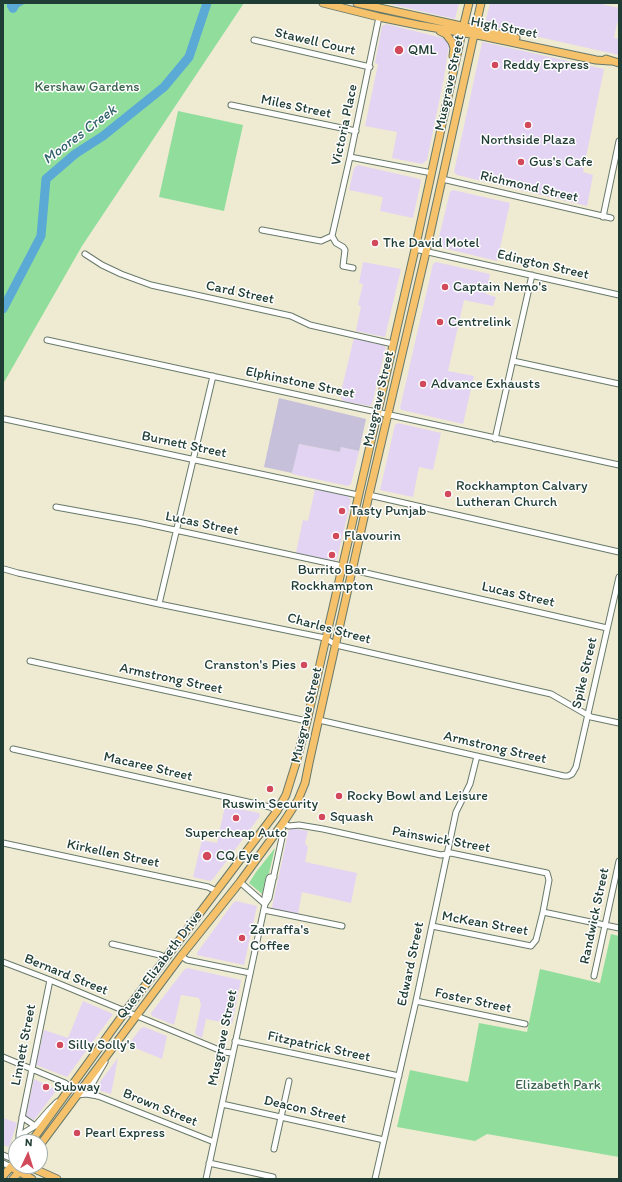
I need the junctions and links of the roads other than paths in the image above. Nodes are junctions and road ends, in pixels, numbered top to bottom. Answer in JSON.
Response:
{"nodes":[{"id":1,"x":323,"y":3,"type":"edge"},
{"id":2,"x":357,"y":3,"type":"edge"},
{"id":3,"x":469,"y":3,"type":"edge"},
{"id":4,"x":481,"y":3,"type":"edge"},
{"id":5,"x":382,"y":6,"type":"edge"},
{"id":6,"x":379,"y":17,"type":"junction"},
{"id":7,"x":418,"y":25,"type":"junction"},
{"id":8,"x":462,"y":29,"type":"junction"},
{"id":9,"x":475,"y":31,"type":"junction"},
{"id":10,"x":254,"y":40,"type":"dead end"},
{"id":11,"x":619,"y":63,"type":"edge"},
{"id":12,"x":370,"y":67,"type":"junction"},
{"id":13,"x":452,"y":80,"type":"junction"},
{"id":14,"x":231,"y":105,"type":"dead end"},
{"id":15,"x":356,"y":132,"type":"junction"},
{"id":16,"x":619,"y":141,"type":"edge"},
{"id":17,"x":350,"y":157,"type":"junction"},
{"id":18,"x":432,"y":173,"type":"junction"},
{"id":19,"x":442,"y":179,"type":"junction"},
{"id":20,"x":603,"y":217,"type":"junction"},
{"id":21,"x":611,"y":218,"type":"dead end"},
{"id":22,"x":262,"y":230,"type":"dead end"},
{"id":23,"x":332,"y":236,"type":"junction"},
{"id":24,"x":415,"y":249,"type":"junction"},
{"id":25,"x":426,"y":252,"type":"junction"},
{"id":26,"x":85,"y":254,"type":"dead end"},
{"id":27,"x":353,"y":268,"type":"dead end"},
{"id":28,"x":532,"y":275,"type":"junction"},
{"id":29,"x":619,"y":295,"type":"edge"},
{"id":30,"x":47,"y":340,"type":"dead end"},
{"id":31,"x":394,"y":344,"type":"junction"},
{"id":32,"x":513,"y":361,"type":"junction"},
{"id":33,"x":213,"y":376,"type":"junction"},
{"id":34,"x":619,"y":384,"type":"edge"},
{"id":35,"x":377,"y":413,"type":"junction"},
{"id":36,"x":389,"y":415,"type":"junction"},
{"id":37,"x":5,"y":419,"type":"dead end"},
{"id":38,"x":495,"y":439,"type":"junction"},
{"id":39,"x":193,"y":459,"type":"junction"},
{"id":40,"x":619,"y":465,"type":"edge"},
{"id":41,"x":358,"y":495,"type":"junction"},
{"id":42,"x":370,"y":496,"type":"junction"},
{"id":43,"x":56,"y":507,"type":"dead end"},
{"id":44,"x":176,"y":530,"type":"junction"},
{"id":45,"x":619,"y":552,"type":"edge"},
{"id":46,"x":342,"y":566,"type":"junction"},
{"id":47,"x":4,"y":569,"type":"edge"},
{"id":48,"x":353,"y":570,"type":"junction"},
{"id":49,"x":619,"y":577,"type":"edge"},
{"id":50,"x":159,"y":604,"type":"junction"},
{"id":51,"x":607,"y":628,"type":"junction"},
{"id":52,"x":326,"y":638,"type":"junction"},
{"id":53,"x":336,"y":645,"type":"junction"},
{"id":54,"x":30,"y":661,"type":"dead end"},
{"id":55,"x":587,"y":714,"type":"junction"},
{"id":56,"x":319,"y":720,"type":"junction"},
{"id":57,"x":306,"y":721,"type":"junction"},
{"id":58,"x":619,"y":723,"type":"edge"},
{"id":59,"x":13,"y":749,"type":"dead end"},
{"id":60,"x":477,"y":756,"type":"junction"},
{"id":61,"x":572,"y":774,"type":"joint"},
{"id":62,"x":286,"y":795,"type":"joint"},
{"id":63,"x":298,"y":800,"type":"joint"},
{"id":64,"x":277,"y":811,"type":"junction"},
{"id":65,"x":283,"y":824,"type":"junction"},
{"id":66,"x":3,"y":843,"type":"edge"},
{"id":67,"x":447,"y":854,"type":"junction"},
{"id":68,"x":619,"y":861,"type":"edge"},
{"id":69,"x":547,"y":874,"type":"joint"},
{"id":70,"x":240,"y":882,"type":"junction"},
{"id":71,"x":216,"y":891,"type":"junction"},
{"id":72,"x":265,"y":904,"type":"junction"},
{"id":73,"x":264,"y":910,"type":"junction"},
{"id":74,"x":543,"y":912,"type":"junction"},
{"id":75,"x":605,"y":925,"type":"junction"},
{"id":76,"x":342,"y":926,"type":"dead end"},
{"id":77,"x":432,"y":926,"type":"junction"},
{"id":78,"x":619,"y":928,"type":"edge"},
{"id":79,"x":112,"y":944,"type":"dead end"},
{"id":80,"x":181,"y":956,"type":"junction"},
{"id":81,"x":166,"y":958,"type":"junction"},
{"id":82,"x":3,"y":962,"type":"edge"},
{"id":83,"x":250,"y":974,"type":"junction"},
{"id":84,"x":594,"y":976,"type":"dead end"},
{"id":85,"x":50,"y":980,"type":"junction"},
{"id":86,"x":416,"y":1001,"type":"junction"},
{"id":87,"x":125,"y":1012,"type":"junction"},
{"id":88,"x":137,"y":1016,"type":"junction"},
{"id":89,"x":525,"y":1024,"type":"dead end"},
{"id":90,"x":235,"y":1041,"type":"junction"},
{"id":91,"x":110,"y":1053,"type":"junction"},
{"id":92,"x":232,"y":1054,"type":"junction"},
{"id":93,"x":3,"y":1058,"type":"edge"},
{"id":94,"x":32,"y":1069,"type":"junction"},
{"id":95,"x":399,"y":1076,"type":"junction"},
{"id":96,"x":289,"y":1081,"type":"dead end"},
{"id":97,"x":70,"y":1087,"type":"junction"},
{"id":98,"x":78,"y":1095,"type":"junction"},
{"id":99,"x":98,"y":1096,"type":"junction"},
{"id":100,"x":62,"y":1098,"type":"junction"},
{"id":101,"x":222,"y":1104,"type":"junction"},
{"id":102,"x":22,"y":1117,"type":"junction"},
{"id":103,"x":281,"y":1117,"type":"junction"},
{"id":104,"x":35,"y":1126,"type":"junction"},
{"id":105,"x":18,"y":1134,"type":"edge"},
{"id":106,"x":23,"y":1134,"type":"edge"},
{"id":107,"x":37,"y":1134,"type":"edge"},
{"id":108,"x":48,"y":1134,"type":"edge"},
{"id":109,"x":384,"y":1140,"type":"junction"},
{"id":110,"x":214,"y":1142,"type":"junction"},
{"id":111,"x":274,"y":1149,"type":"dead end"},
{"id":112,"x":209,"y":1163,"type":"junction"},
{"id":113,"x":46,"y":1174,"type":"edge"},
{"id":114,"x":273,"y":1177,"type":"dead end"},
{"id":115,"x":57,"y":1179,"type":"edge"},
{"id":116,"x":206,"y":1179,"type":"edge"},
{"id":117,"x":375,"y":1179,"type":"edge"}],
"edges":[{"from":1,"to":6,"type":"main road","name":"High Street"},
{"from":2,"to":5,"type":"main road","name":"High Street"},
{"from":3,"to":8,"type":"main road","name":"Musgrave Street"},
{"from":4,"to":9,"type":"main road","name":"Musgrave Street"},
{"from":5,"to":8,"type":"main road","name":"High Street"},
{"from":6,"to":7,"type":"main road","name":"High Street"},
{"from":6,"to":12,"type":"street","name":"Victoria Place"},
{"from":7,"to":8,"type":"main road","name":"High Street"},
{"from":7,"to":13,"type":"main road"},
{"from":8,"to":9,"type":"main road","name":"High Street"},
{"from":8,"to":13,"type":"main road","name":"Musgrave Street"},
{"from":9,"to":11,"type":"main road","name":"High Street"},
{"from":9,"to":19,"type":"main road","name":"Musgrave Street"},
{"from":10,"to":12,"type":"street","name":"Stawell Court"},
{"from":12,"to":15,"type":"street","name":"Victoria Place"},
{"from":13,"to":18,"type":"main road","name":"Musgrave Street"},
{"from":14,"to":15,"type":"street","name":"Miles Street"},
{"from":15,"to":17,"type":"street","name":"Victoria Place"},
{"from":16,"to":20,"type":"street"},
{"from":17,"to":18,"type":"street"},
{"from":17,"to":23,"type":"street","name":"Victoria Place"},
{"from":18,"to":24,"type":"main road","name":"Musgrave Street"},
{"from":19,"to":20,"type":"street","name":"Richmond Street"},
{"from":19,"to":25,"type":"main road","name":"Musgrave Street"},
{"from":20,"to":21,"type":"street","name":"Richmond Street"},
{"from":22,"to":23,"type":"street"},
{"from":23,"to":27,"type":"street"},
{"from":24,"to":25,"type":"street","name":"Edington Street"},
{"from":24,"to":31,"type":"main road","name":"Musgrave Street"},
{"from":25,"to":28,"type":"street","name":"Edington Street"},
{"from":25,"to":36,"type":"main road","name":"Musgrave Street"},
{"from":26,"to":31,"type":"street","name":"Card Street"},
{"from":28,"to":29,"type":"street","name":"Edington Street"},
{"from":28,"to":32,"type":"street"},
{"from":30,"to":33,"type":"street","name":"Elphinstone Street"},
{"from":31,"to":35,"type":"main road","name":"Musgrave Street"},
{"from":32,"to":34,"type":"street"},
{"from":32,"to":38,"type":"street"},
{"from":33,"to":35,"type":"street","name":"Elphinstone Street"},
{"from":33,"to":39,"type":"street"},
{"from":35,"to":36,"type":"street","name":"Elphinstone Street"},
{"from":35,"to":41,"type":"main road","name":"Musgrave Street"},
{"from":36,"to":38,"type":"street","name":"Elphinstone Street"},
{"from":36,"to":42,"type":"main road","name":"Musgrave Street"},
{"from":37,"to":39,"type":"street","name":"Burnett Street"},
{"from":38,"to":40,"type":"street","name":"Elphinstone Street"},
{"from":39,"to":41,"type":"street","name":"Burnett Street"},
{"from":39,"to":44,"type":"street"},
{"from":41,"to":46,"type":"main road","name":"Musgrave Street"},
{"from":42,"to":45,"type":"street"},
{"from":42,"to":48,"type":"main road","name":"Musgrave Street"},
{"from":43,"to":44,"type":"street","name":"Lucas Street"},
{"from":44,"to":46,"type":"street","name":"Lucas Street"},
{"from":44,"to":50,"type":"street"},
{"from":46,"to":52,"type":"main road","name":"Musgrave Street"},
{"from":47,"to":50,"type":"street","name":"Charles Street"},
{"from":48,"to":51,"type":"street","name":"Lucas Street"},
{"from":48,"to":53,"type":"main road","name":"Musgrave Street"},
{"from":49,"to":51,"type":"street","name":"Spike Street"},
{"from":50,"to":52,"type":"street","name":"Charles Street"},
{"from":51,"to":55,"type":"street","name":"Spike Street"},
{"from":52,"to":53,"type":"street","name":"Charles Street"},
{"from":52,"to":57,"type":"main road","name":"Musgrave Street"},
{"from":53,"to":55,"type":"street","name":"Charles Street"},
{"from":53,"to":56,"type":"main road","name":"Musgrave Street"},
{"from":54,"to":57,"type":"street","name":"Armstrong Street"},
{"from":55,"to":58,"type":"street","name":"Charles Street"},
{"from":55,"to":61,"type":"street","name":"Spike Street"},
{"from":56,"to":60,"type":"street","name":"Armstrong Street"},
{"from":56,"to":63,"type":"main road","name":"Musgrave Street"},
{"from":57,"to":62,"type":"main road","name":"Musgrave Street"},
{"from":59,"to":64,"type":"street","name":"Macaree Street"},
{"from":60,"to":61,"type":"street","name":"Armstrong Street"},
{"from":60,"to":67,"type":"street","name":"Edward Street"},
{"from":62,"to":64,"type":"main road","name":"Queen Elizabeth Drive"},
{"from":63,"to":65,"type":"main road","name":"Queen Elizabeth Drive"},
{"from":64,"to":71,"type":"main road","name":"Queen Elizabeth Drive"},
{"from":65,"to":67,"type":"street","name":"Painswick Street"},
{"from":65,"to":70,"type":"main road","name":"Queen Elizabeth Drive"},
{"from":65,"to":72,"type":"street","name":"Musgrave Street"},
{"from":66,"to":71,"type":"street","name":"Kirkellen Street"},
{"from":67,"to":69,"type":"street","name":"Painswick Street"},
{"from":67,"to":77,"type":"street","name":"Edward Street"},
{"from":68,"to":75,"type":"street","name":"Randwick Street"},
{"from":69,"to":74,"type":"street","name":"McKean Street"},
{"from":70,"to":72,"type":"street"},
{"from":70,"to":80,"type":"main road","name":"Queen Elizabeth Drive"},
{"from":71,"to":81,"type":"main road","name":"Queen Elizabeth Drive"},
{"from":72,"to":73,"type":"street","name":"Musgrave Street"},
{"from":73,"to":76,"type":"street"},
{"from":73,"to":83,"type":"street","name":"Musgrave Street"},
{"from":74,"to":75,"type":"street"},
{"from":74,"to":77,"type":"street","name":"McKean Street"},
{"from":75,"to":78,"type":"street"},
{"from":75,"to":84,"type":"street","name":"Randwick Street"},
{"from":77,"to":86,"type":"street","name":"Edward Street"},
{"from":79,"to":81,"type":"street"},
{"from":80,"to":83,"type":"street"},
{"from":80,"to":88,"type":"main road","name":"Queen Elizabeth Drive"},
{"from":81,"to":87,"type":"main road","name":"Queen Elizabeth Drive"},
{"from":82,"to":85,"type":"street","name":"Bernard Street"},
{"from":83,"to":90,"type":"street","name":"Musgrave Street"},
{"from":85,"to":87,"type":"street","name":"Bernard Street"},
{"from":85,"to":94,"type":"street","name":"Linnett Street"},
{"from":86,"to":89,"type":"street","name":"Foster Street"},
{"from":86,"to":95,"type":"street","name":"Edward Street"},
{"from":87,"to":88,"type":"street","name":"Bernard Street"},
{"from":87,"to":97,"type":"main road","name":"Queen Elizabeth Drive"},
{"from":88,"to":91,"type":"main road","name":"Queen Elizabeth Drive"},
{"from":88,"to":92,"type":"street","name":"Bernard Street"},
{"from":90,"to":92,"type":"street","name":"Musgrave Street"},
{"from":90,"to":95,"type":"street","name":"Fitzpatrick Street"},
{"from":91,"to":98,"type":"main road","name":"Queen Elizabeth Drive"},
{"from":91,"to":99,"type":"street"},
{"from":92,"to":101,"type":"street","name":"Musgrave Street"},
{"from":93,"to":94,"type":"street"},
{"from":94,"to":97,"type":"street"},
{"from":94,"to":102,"type":"street","name":"Linnett Street"},
{"from":95,"to":109,"type":"street","name":"Edward Street"},
{"from":96,"to":103,"type":"street"},
{"from":97,"to":100,"type":"main road","name":"Queen Elizabeth Drive"},
{"from":98,"to":99,"type":"street","name":"Brown Street"},
{"from":98,"to":108,"type":"main road","name":"Queen Elizabeth Drive"},
{"from":99,"to":110,"type":"street","name":"Brown Street"},
{"from":100,"to":104,"type":"street","name":"Queen Elizabeth Drive"},
{"from":100,"to":107,"type":"main road","name":"Queen Elizabeth Drive"},
{"from":101,"to":103,"type":"street","name":"Deacon Street"},
{"from":101,"to":110,"type":"street","name":"Musgrave Street"},
{"from":102,"to":104,"type":"street"},
{"from":102,"to":105,"type":"street","name":"Linnett Street"},
{"from":103,"to":109,"type":"street","name":"Deacon Street"},
{"from":103,"to":111,"type":"street"},
{"from":104,"to":106,"type":"street","name":"Queen Elizabeth Drive"},
{"from":109,"to":117,"type":"street","name":"Edward Street"},
{"from":110,"to":112,"type":"street","name":"Musgrave Street"},
{"from":112,"to":114,"type":"street"},
{"from":112,"to":116,"type":"street","name":"Musgrave Street"},
{"from":113,"to":115,"type":"main road"}]}
